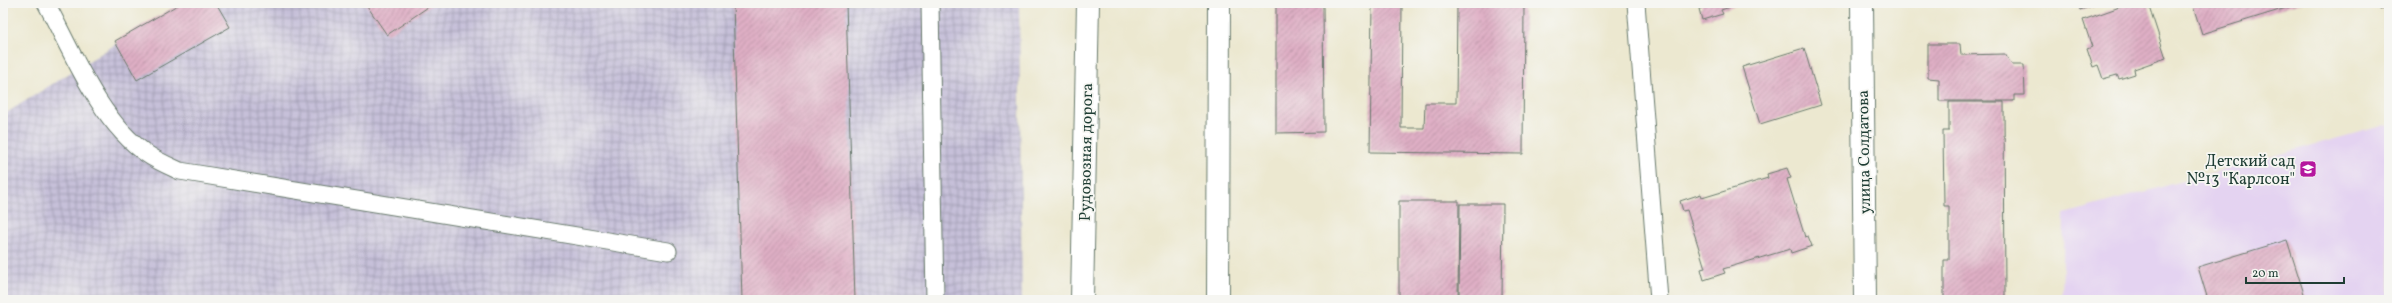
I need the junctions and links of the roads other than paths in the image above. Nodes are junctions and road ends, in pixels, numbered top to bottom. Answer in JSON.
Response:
{"nodes":[{"id":1,"x":930,"y":3,"type":"edge"},
{"id":2,"x":1088,"y":3,"type":"edge"},
{"id":3,"x":1220,"y":3,"type":"edge"},
{"id":4,"x":1636,"y":3,"type":"edge"},
{"id":5,"x":1862,"y":3,"type":"edge"},
{"id":6,"x":48,"y":4,"type":"edge"},
{"id":7,"x":668,"y":251,"type":"dead end"},
{"id":8,"x":935,"y":300,"type":"edge"},
{"id":9,"x":1082,"y":300,"type":"edge"},
{"id":10,"x":1218,"y":300,"type":"edge"},
{"id":11,"x":1658,"y":300,"type":"edge"},
{"id":12,"x":1865,"y":300,"type":"edge"}],
"edges":[{"from":1,"to":8,"type":"lane"},
{"from":2,"to":9,"type":"street","name":"Рудовозная дорога"},
{"from":3,"to":10,"type":"street"},
{"from":4,"to":11,"type":"lane"},
{"from":5,"to":12,"type":"street","name":"улица Солдатова"},
{"from":6,"to":7,"type":"lane"}]}
